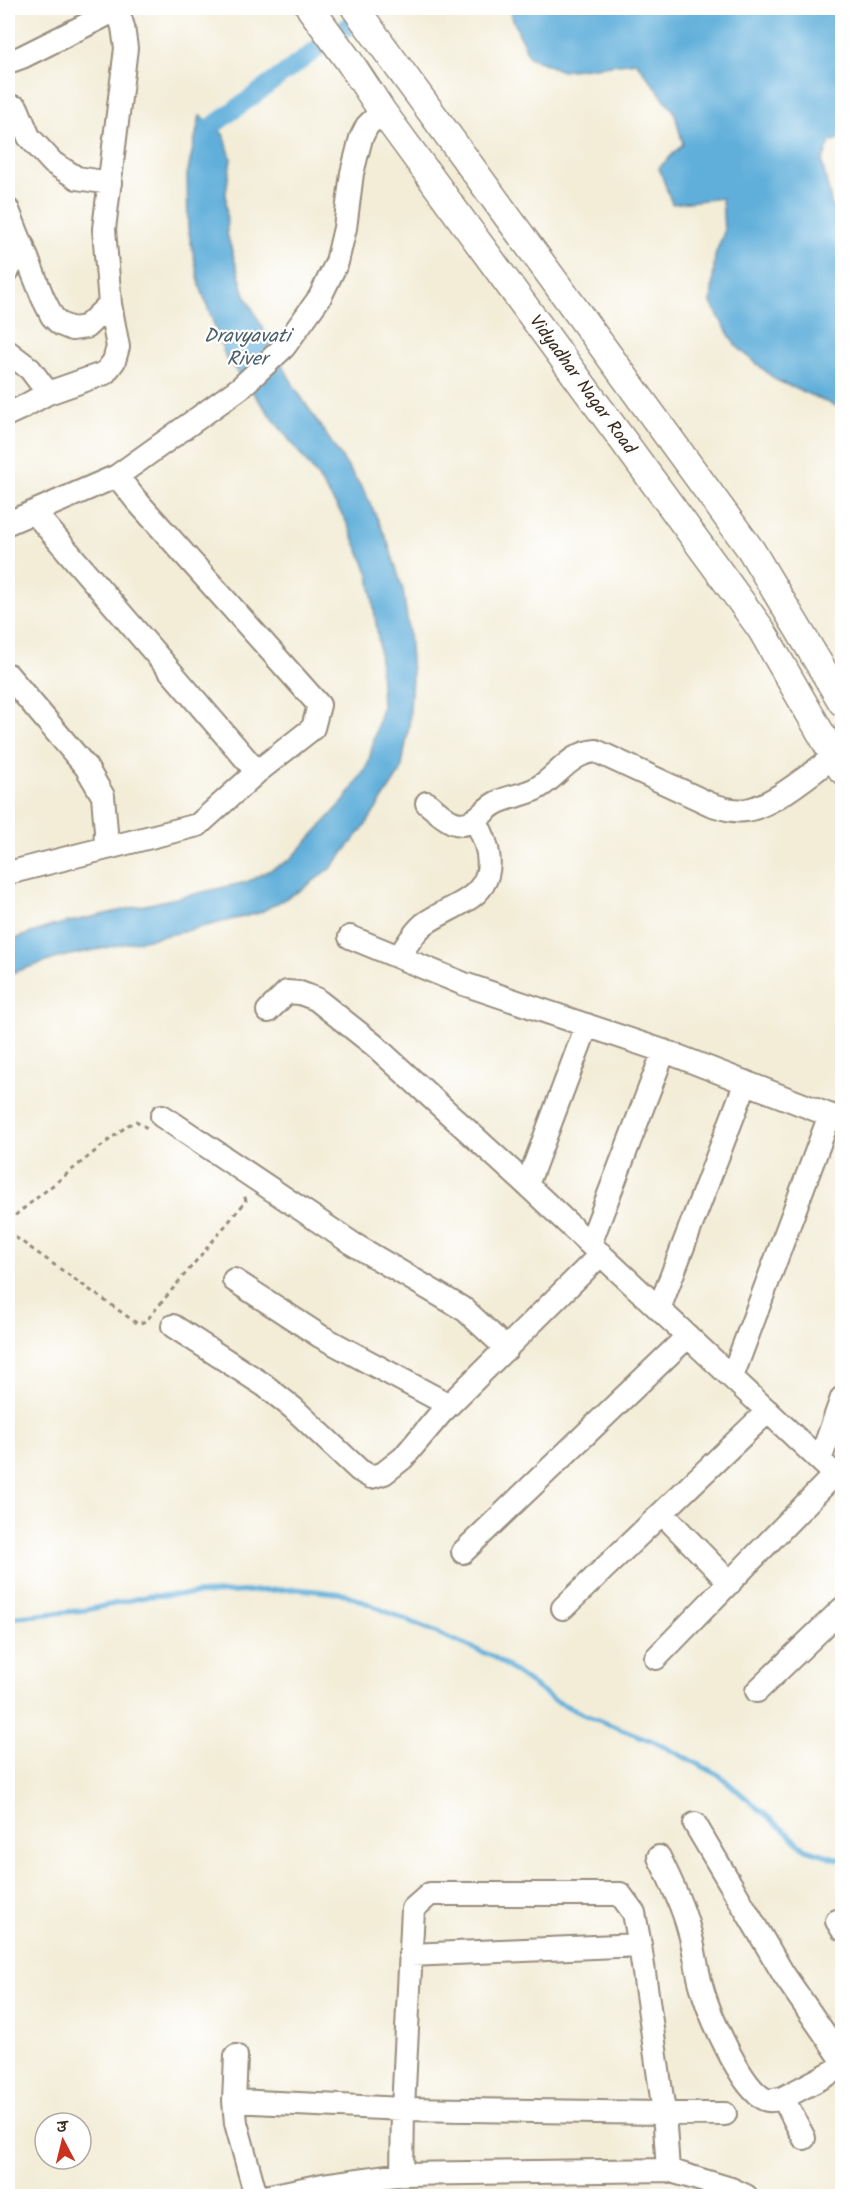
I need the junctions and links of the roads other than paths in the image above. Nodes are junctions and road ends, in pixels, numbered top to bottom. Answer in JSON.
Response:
{"nodes":[{"id":1,"x":117,"y":8,"type":"edge"},
{"id":2,"x":355,"y":8,"type":"edge"},
{"id":3,"x":318,"y":18,"type":"edge"},
{"id":4,"x":8,"y":62,"type":"edge"},
{"id":5,"x":8,"y":106,"type":"edge"},
{"id":6,"x":382,"y":111,"type":"junction"},
{"id":7,"x":110,"y":183,"type":"junction"},
{"id":8,"x":8,"y":210,"type":"edge"},
{"id":9,"x":23,"y":246,"type":"junction"},
{"id":10,"x":8,"y":270,"type":"edge"},
{"id":11,"x":110,"y":304,"type":"junction"},
{"id":12,"x":8,"y":352,"type":"edge"},
{"id":13,"x":48,"y":393,"type":"junction"},
{"id":14,"x":8,"y":414,"type":"edge"},
{"id":15,"x":117,"y":476,"type":"junction"},
{"id":16,"x":34,"y":512,"type":"junction"},
{"id":17,"x":8,"y":523,"type":"edge"},
{"id":18,"x":8,"y":675,"type":"edge"},
{"id":19,"x":843,"y":702,"type":"edge"},
{"id":20,"x":838,"y":764,"type":"edge"},
{"id":21,"x":257,"y":772,"type":"junction"},
{"id":22,"x":427,"y":803,"type":"dead end"},
{"id":23,"x":475,"y":820,"type":"junction"},
{"id":24,"x":105,"y":848,"type":"junction"},
{"id":25,"x":8,"y":873,"type":"edge"},
{"id":26,"x":350,"y":937,"type":"dead end"},
{"id":27,"x":399,"y":957,"type":"junction"},
{"id":28,"x":268,"y":1011,"type":"dead end"},
{"id":29,"x":587,"y":1025,"type":"junction"},
{"id":30,"x":664,"y":1051,"type":"junction"},
{"id":31,"x":746,"y":1082,"type":"junction"},
{"id":32,"x":836,"y":1117,"type":"edge"},
{"id":33,"x":158,"y":1124,"type":"road end"},
{"id":34,"x":527,"y":1185,"type":"junction"},
{"id":35,"x":596,"y":1249,"type":"junction"},
{"id":36,"x":234,"y":1280,"type":"dead end"},
{"id":37,"x":659,"y":1308,"type":"junction"},
{"id":38,"x":173,"y":1326,"type":"dead end"},
{"id":39,"x":688,"y":1336,"type":"junction"},
{"id":40,"x":507,"y":1348,"type":"junction"},
{"id":41,"x":732,"y":1377,"type":"junction"},
{"id":42,"x":843,"y":1398,"type":"edge"},
{"id":43,"x":449,"y":1405,"type":"junction"},
{"id":44,"x":768,"y":1411,"type":"junction"},
{"id":45,"x":833,"y":1472,"type":"edge"},
{"id":46,"x":662,"y":1513,"type":"junction"},
{"id":47,"x":463,"y":1552,"type":"dead end"},
{"id":48,"x":730,"y":1582,"type":"junction"},
{"id":49,"x":563,"y":1608,"type":"dead end"},
{"id":50,"x":843,"y":1609,"type":"edge"},
{"id":51,"x":656,"y":1658,"type":"dead end"},
{"id":52,"x":757,"y":1691,"type":"dead end"},
{"id":53,"x":695,"y":1824,"type":"dead end"},
{"id":54,"x":659,"y":1857,"type":"dead end"},
{"id":55,"x":640,"y":1945,"type":"junction"},
{"id":56,"x":410,"y":1954,"type":"junction"},
{"id":57,"x":236,"y":2056,"type":"dead end"},
{"id":58,"x":843,"y":2059,"type":"edge"},
{"id":59,"x":843,"y":2067,"type":"edge"},
{"id":60,"x":783,"y":2098,"type":"junction"},
{"id":61,"x":234,"y":2101,"type":"junction"},
{"id":62,"x":403,"y":2109,"type":"junction"},
{"id":63,"x":664,"y":2112,"type":"junction"},
{"id":64,"x":725,"y":2114,"type":"dead end"},
{"id":65,"x":804,"y":2138,"type":"dead end"},
{"id":66,"x":669,"y":2170,"type":"junction"},
{"id":67,"x":402,"y":2174,"type":"junction"},
{"id":68,"x":256,"y":2196,"type":"edge"},
{"id":69,"x":269,"y":2196,"type":"edge"},
{"id":70,"x":746,"y":2196,"type":"edge"}],
"edges":[{"from":1,"to":4,"type":"street"},
{"from":1,"to":7,"type":"street"},
{"from":2,"to":19,"type":"main road"},
{"from":3,"to":6,"type":"main road","name":"Vidyadhar Nagar Road"},
{"from":5,"to":7,"type":"street"},
{"from":6,"to":15,"type":"street"},
{"from":6,"to":20,"type":"main road","name":"Vidyadhar Nagar Road"},
{"from":7,"to":11,"type":"street"},
{"from":8,"to":9,"type":"street"},
{"from":9,"to":10,"type":"street"},
{"from":9,"to":11,"type":"street"},
{"from":11,"to":13,"type":"street"},
{"from":12,"to":13,"type":"street"},
{"from":13,"to":14,"type":"street"},
{"from":15,"to":16,"type":"street"},
{"from":15,"to":21,"type":"street"},
{"from":16,"to":17,"type":"street"},
{"from":16,"to":21,"type":"street"},
{"from":18,"to":24,"type":"street"},
{"from":20,"to":23,"type":"street"},
{"from":21,"to":24,"type":"street"},
{"from":22,"to":23,"type":"street"},
{"from":23,"to":27,"type":"street"},
{"from":24,"to":25,"type":"street"},
{"from":26,"to":27,"type":"street"},
{"from":27,"to":29,"type":"street"},
{"from":28,"to":34,"type":"street"},
{"from":29,"to":30,"type":"street"},
{"from":29,"to":34,"type":"street"},
{"from":30,"to":31,"type":"street"},
{"from":30,"to":35,"type":"street"},
{"from":31,"to":32,"type":"street"},
{"from":31,"to":37,"type":"street"},
{"from":32,"to":41,"type":"street"},
{"from":33,"to":40,"type":"street"},
{"from":34,"to":35,"type":"street"},
{"from":35,"to":37,"type":"street"},
{"from":35,"to":40,"type":"street"},
{"from":36,"to":43,"type":"street"},
{"from":37,"to":39,"type":"street"},
{"from":38,"to":43,"type":"street"},
{"from":39,"to":41,"type":"street"},
{"from":39,"to":47,"type":"street"},
{"from":40,"to":43,"type":"street"},
{"from":41,"to":44,"type":"street"},
{"from":42,"to":45,"type":"street"},
{"from":44,"to":45,"type":"street"},
{"from":44,"to":46,"type":"street"},
{"from":45,"to":48,"type":"street"},
{"from":46,"to":48,"type":"street"},
{"from":46,"to":49,"type":"street"},
{"from":48,"to":51,"type":"street"},
{"from":50,"to":52,"type":"street"},
{"from":53,"to":58,"type":"street"},
{"from":54,"to":60,"type":"street"},
{"from":55,"to":56,"type":"street"},
{"from":55,"to":56,"type":"street"},
{"from":55,"to":63,"type":"street"},
{"from":56,"to":62,"type":"street"},
{"from":57,"to":61,"type":"street"},
{"from":59,"to":60,"type":"street"},
{"from":60,"to":65,"type":"street"},
{"from":61,"to":62,"type":"street"},
{"from":61,"to":68,"type":"street"},
{"from":62,"to":63,"type":"street"},
{"from":62,"to":67,"type":"street"},
{"from":63,"to":64,"type":"street"},
{"from":63,"to":66,"type":"street"},
{"from":66,"to":67,"type":"street"},
{"from":66,"to":70,"type":"street"},
{"from":67,"to":69,"type":"street"}]}
